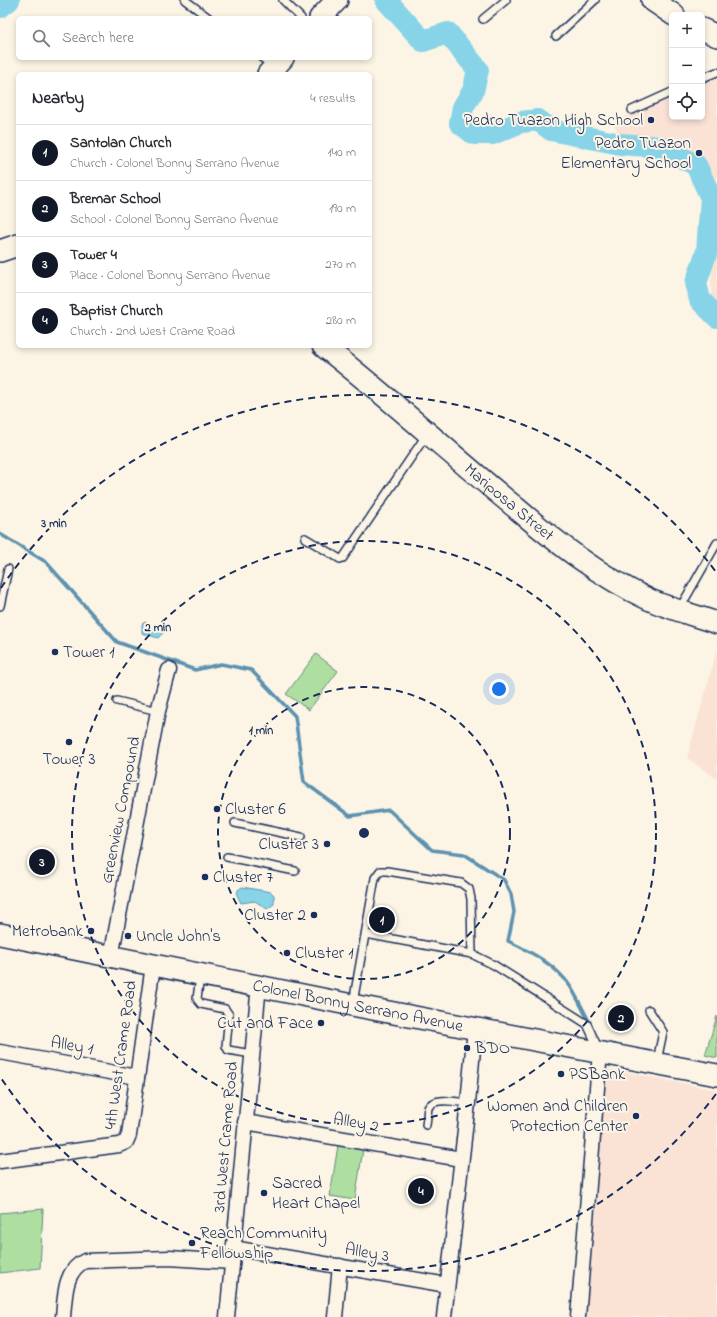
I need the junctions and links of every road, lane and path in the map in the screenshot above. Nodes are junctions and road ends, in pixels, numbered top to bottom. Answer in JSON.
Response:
{"nodes":[{"id":1,"x":185,"y":0,"type":"edge"},
{"id":2,"x":283,"y":0,"type":"edge"},
{"id":3,"x":337,"y":0,"type":"edge"},
{"id":4,"x":506,"y":0,"type":"edge"},
{"id":5,"x":595,"y":0,"type":"edge"},
{"id":6,"x":652,"y":0,"type":"edge"},
{"id":7,"x":670,"y":12,"type":"edge"},
{"id":8,"x":206,"y":16,"type":"edge"},
{"id":9,"x":299,"y":16,"type":"edge"},
{"id":10,"x":322,"y":16,"type":"edge"},
{"id":11,"x":483,"y":19,"type":"dead end"},
{"id":12,"x":705,"y":30,"type":"edge"},
{"id":13,"x":556,"y":36,"type":"dead end"},
{"id":14,"x":717,"y":36,"type":"edge"},
{"id":15,"x":717,"y":72,"type":"edge"},
{"id":16,"x":705,"y":77,"type":"edge"},
{"id":17,"x":669,"y":93,"type":"edge"},
{"id":18,"x":632,"y":110,"type":"dead end"},
{"id":19,"x":16,"y":246,"type":"edge"},
{"id":20,"x":0,"y":251,"type":"edge"},
{"id":21,"x":325,"y":348,"type":"edge"},
{"id":22,"x":428,"y":434,"type":"junction"},
{"id":23,"x":305,"y":538,"type":"dead end"},
{"id":24,"x":717,"y":543,"type":"edge"},
{"id":25,"x":8,"y":569,"type":"dead end"},
{"id":26,"x":0,"y":606,"type":"edge"},
{"id":27,"x":679,"y":610,"type":"junction"},
{"id":28,"x":717,"y":622,"type":"edge"},
{"id":29,"x":169,"y":670,"type":"dead end"},
{"id":30,"x":118,"y":701,"type":"dead end"},
{"id":31,"x":158,"y":711,"type":"junction"},
{"id":32,"x":235,"y":823,"type":"dead end"},
{"id":33,"x":301,"y":836,"type":"dead end"},
{"id":34,"x":227,"y":856,"type":"dead end"},
{"id":35,"x":295,"y":871,"type":"dead end"},
{"id":36,"x":0,"y":934,"type":"edge"},
{"id":37,"x":366,"y":934,"type":"junction"},
{"id":38,"x":472,"y":954,"type":"junction"},
{"id":39,"x":111,"y":957,"type":"junction"},
{"id":40,"x":153,"y":965,"type":"junction"},
{"id":41,"x":200,"y":974,"type":"junction"},
{"id":42,"x":259,"y":985,"type":"junction"},
{"id":43,"x":352,"y":1005,"type":"junction"},
{"id":44,"x":648,"y":1010,"type":"dead end"},
{"id":45,"x":475,"y":1028,"type":"junction"},
{"id":46,"x":0,"y":1052,"type":"edge"},
{"id":47,"x":600,"y":1052,"type":"junction"},
{"id":48,"x":252,"y":1054,"type":"junction"},
{"id":49,"x":657,"y":1063,"type":"junction"},
{"id":50,"x":717,"y":1075,"type":"edge"},
{"id":51,"x":137,"y":1077,"type":"junction"},
{"id":52,"x":468,"y":1103,"type":"junction"},
{"id":53,"x":245,"y":1122,"type":"junction"},
{"id":54,"x":426,"y":1125,"type":"dead end"},
{"id":55,"x":461,"y":1159,"type":"junction"},
{"id":56,"x":0,"y":1161,"type":"edge"},
{"id":57,"x":98,"y":1254,"type":"dead end"},
{"id":58,"x":233,"y":1255,"type":"junction"},
{"id":59,"x":85,"y":1261,"type":"junction"},
{"id":60,"x":340,"y":1266,"type":"junction"},
{"id":61,"x":447,"y":1285,"type":"junction"},
{"id":62,"x":63,"y":1317,"type":"edge"},
{"id":63,"x":227,"y":1317,"type":"edge"},
{"id":64,"x":335,"y":1317,"type":"edge"},
{"id":65,"x":444,"y":1317,"type":"edge"},
{"id":66,"x":578,"y":1317,"type":"edge"}],
"edges":[{"from":1,"to":8,"type":"lane"},
{"from":2,"to":9,"type":"lane"},
{"from":3,"to":10,"type":"main road"},
{"from":4,"to":11,"type":"lane"},
{"from":5,"to":13,"type":"lane"},
{"from":6,"to":7,"type":"main road"},
{"from":12,"to":14,"type":"main road"},
{"from":15,"to":16,"type":"lane"},
{"from":17,"to":18,"type":"lane"},
{"from":19,"to":20,"type":"main road"},
{"from":21,"to":22,"type":"main road","name":"Mariposa Street"},
{"from":22,"to":23,"type":"lane"},
{"from":22,"to":27,"type":"main road","name":"Mariposa Street"},
{"from":24,"to":27,"type":"lane"},
{"from":25,"to":26,"type":"lane"},
{"from":27,"to":28,"type":"main road","name":"Mariposa Street"},
{"from":29,"to":31,"type":"street","name":"Greenview Compound"},
{"from":30,"to":31,"type":"lane"},
{"from":31,"to":39,"type":"street","name":"Greenview Compound"},
{"from":32,"to":33,"type":"lane"},
{"from":34,"to":35,"type":"lane"},
{"from":36,"to":39,"type":"main road","name":"Colonel Bonny Serrano Avenue"},
{"from":37,"to":38,"type":"lane"},
{"from":37,"to":38,"type":"lane"},
{"from":37,"to":43,"type":"lane"},
{"from":38,"to":47,"type":"lane"},
{"from":39,"to":40,"type":"main road","name":"Colonel Bonny Serrano Avenue"},
{"from":40,"to":41,"type":"main road","name":"Colonel Bonny Serrano Avenue"},
{"from":40,"to":51,"type":"street","name":"4th West Crame Road"},
{"from":41,"to":42,"type":"main road","name":"Colonel Bonny Serrano Avenue"},
{"from":41,"to":48,"type":"lane"},
{"from":42,"to":43,"type":"main road","name":"Colonel Bonny Serrano Avenue"},
{"from":42,"to":48,"type":"street","name":"3rd West Crame Road"},
{"from":43,"to":45,"type":"main road","name":"Colonel Bonny Serrano Avenue"},
{"from":44,"to":49,"type":"lane"},
{"from":45,"to":47,"type":"main road","name":"Colonel Bonny Serrano Avenue"},
{"from":45,"to":52,"type":"street"},
{"from":46,"to":51,"type":"street","name":"Alley 1"},
{"from":47,"to":49,"type":"main road","name":"Colonel Bonny Serrano Avenue"},
{"from":47,"to":66,"type":"street"},
{"from":48,"to":53,"type":"street","name":"3rd West Crame Road"},
{"from":49,"to":50,"type":"main road","name":"Colonel Bonny Serrano Avenue"},
{"from":51,"to":56,"type":"street","name":"4th West Crame Road"},
{"from":52,"to":54,"type":"lane"},
{"from":52,"to":55,"type":"street"},
{"from":53,"to":55,"type":"street","name":"Alley 2"},
{"from":53,"to":58,"type":"street","name":"3rd West Crame Road"},
{"from":55,"to":61,"type":"street"},
{"from":57,"to":59,"type":"street"},
{"from":58,"to":59,"type":"street","name":"Alley 3"},
{"from":58,"to":60,"type":"street","name":"Alley 3"},
{"from":58,"to":63,"type":"street","name":"3rd West Crame Road"},
{"from":59,"to":62,"type":"street"},
{"from":60,"to":61,"type":"street","name":"Alley 3"},
{"from":60,"to":64,"type":"street"},
{"from":61,"to":65,"type":"street"}]}
